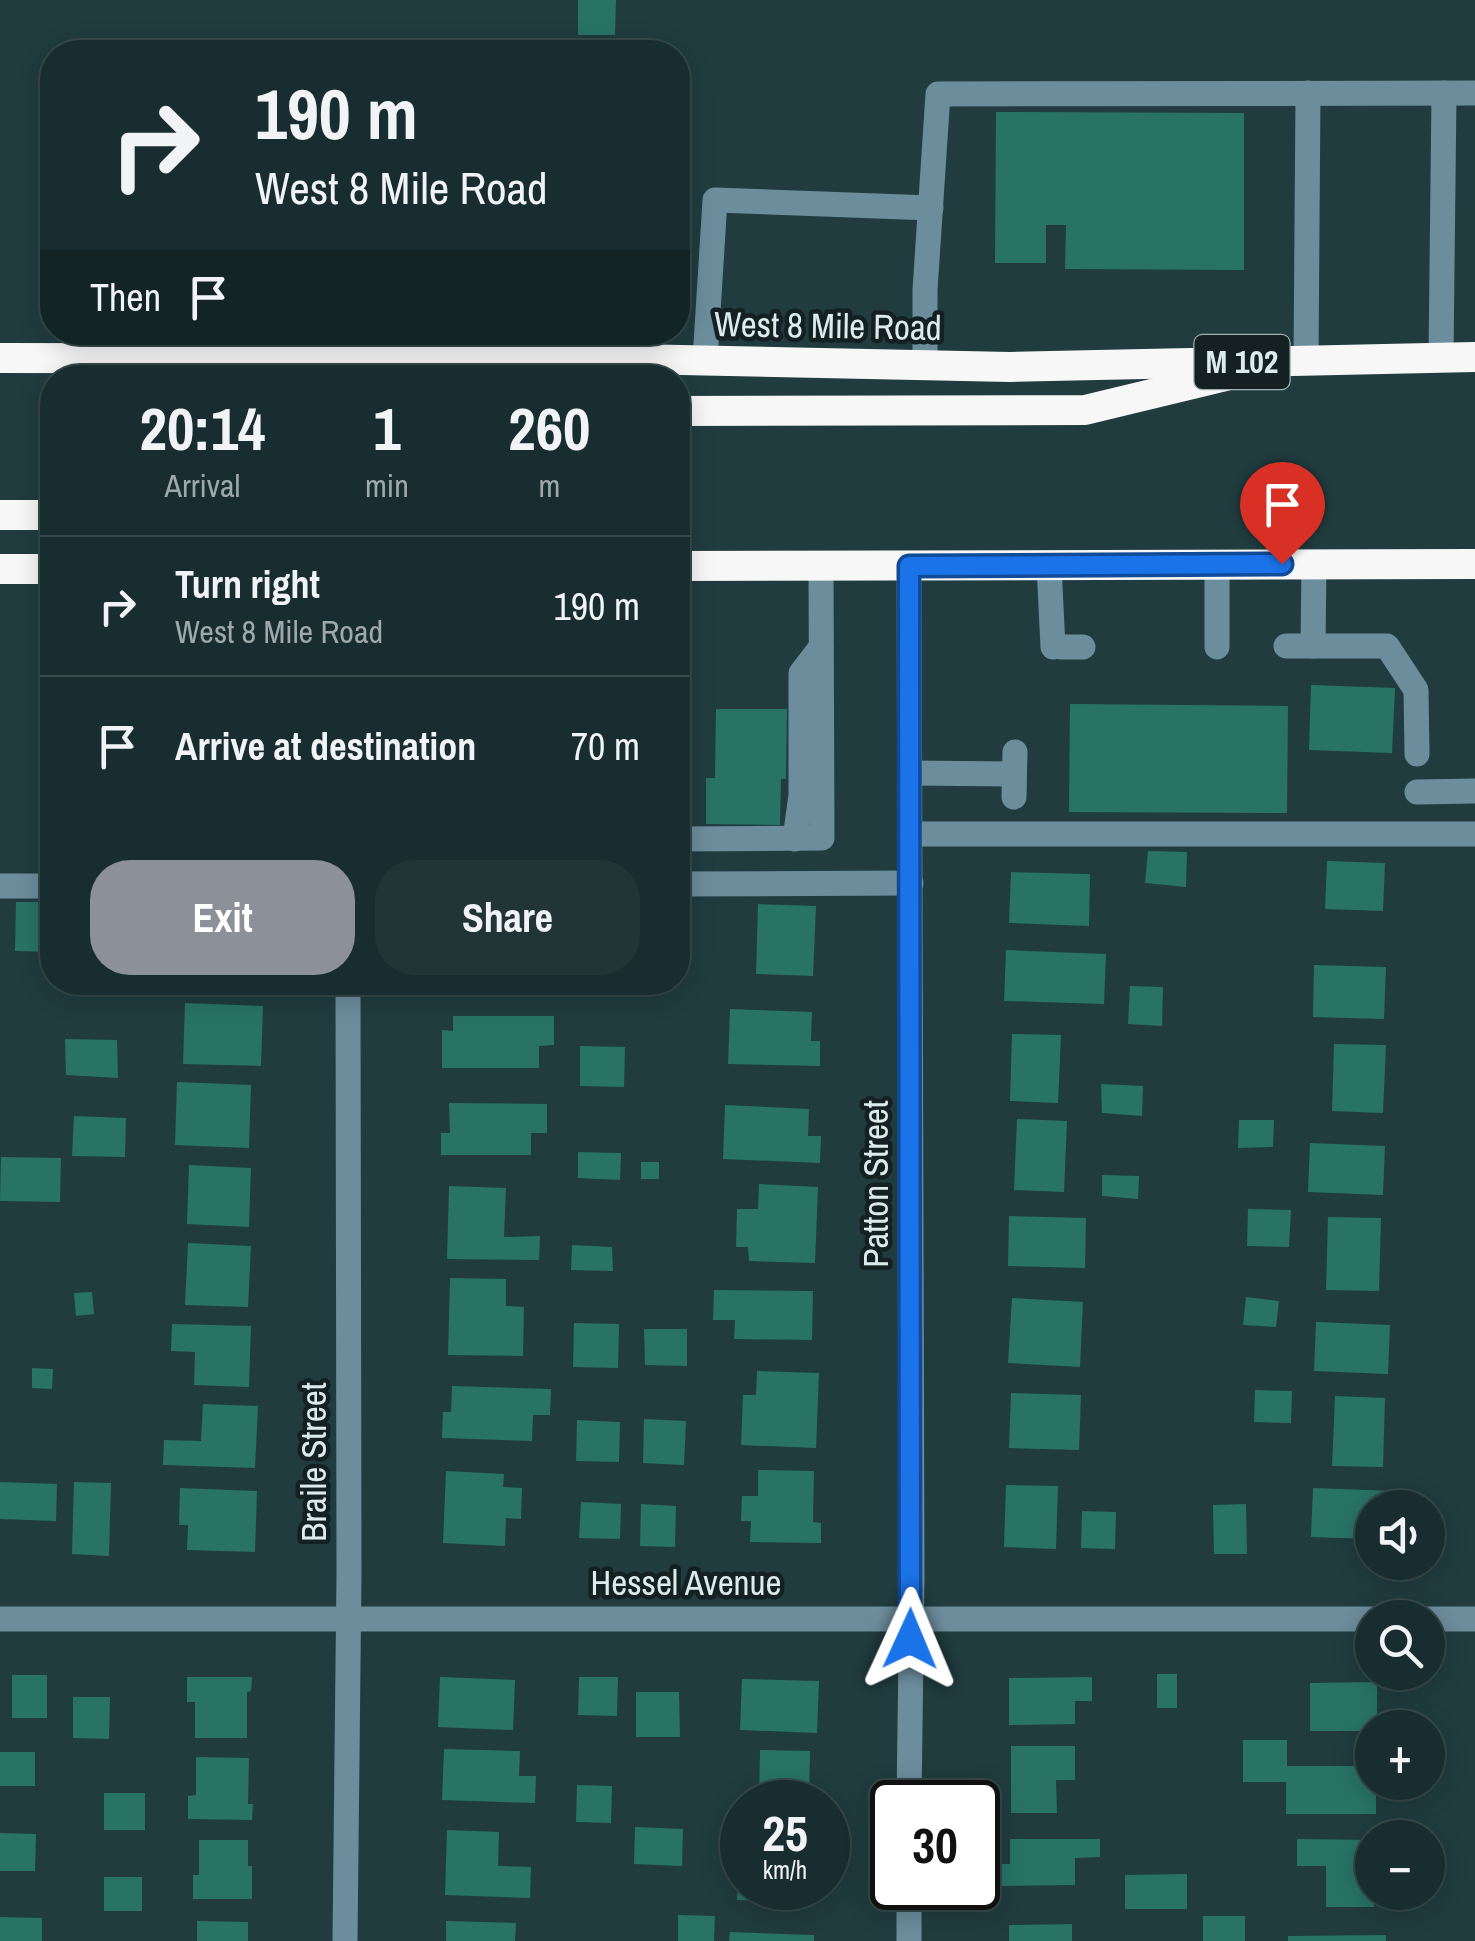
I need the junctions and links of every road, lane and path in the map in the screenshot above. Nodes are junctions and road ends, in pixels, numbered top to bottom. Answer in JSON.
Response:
{"nodes":[{"id":1,"x":1475,"y":92,"type":"edge"},
{"id":2,"x":1308,"y":93,"type":"junction"},
{"id":3,"x":1444,"y":93,"type":"junction"},
{"id":4,"x":931,"y":208,"type":"junction"},
{"id":5,"x":1441,"y":357,"type":"junction"},
{"id":6,"x":1475,"y":357,"type":"edge"},
{"id":7,"x":0,"y":358,"type":"edge"},
{"id":8,"x":704,"y":360,"type":"junction"},
{"id":9,"x":1296,"y":360,"type":"junction"},
{"id":10,"x":100,"y":365,"type":"edge"},
{"id":11,"x":353,"y":365,"type":"edge"},
{"id":12,"x":925,"y":365,"type":"junction"},
{"id":13,"x":690,"y":411,"type":"edge"},
{"id":14,"x":0,"y":515,"type":"edge"},
{"id":15,"x":40,"y":515,"type":"edge"},
{"id":16,"x":1314,"y":564,"type":"junction"},
{"id":17,"x":1475,"y":564,"type":"edge"},
{"id":18,"x":1218,"y":565,"type":"junction"},
{"id":19,"x":690,"y":566,"type":"edge"},
{"id":20,"x":821,"y":566,"type":"junction"},
{"id":21,"x":909,"y":566,"type":"junction"},
{"id":22,"x":1049,"y":566,"type":"junction"},
{"id":23,"x":0,"y":569,"type":"edge"},
{"id":24,"x":40,"y":569,"type":"edge"},
{"id":25,"x":1217,"y":646,"type":"dead end"},
{"id":26,"x":1286,"y":646,"type":"dead end"},
{"id":27,"x":1313,"y":646,"type":"junction"},
{"id":28,"x":1066,"y":647,"type":"dead end"},
{"id":29,"x":1417,"y":754,"type":"dead end"},
{"id":30,"x":910,"y":773,"type":"junction"},
{"id":31,"x":1014,"y":774,"type":"dead end"},
{"id":32,"x":1475,"y":791,"type":"edge"},
{"id":33,"x":1417,"y":792,"type":"dead end"},
{"id":34,"x":910,"y":834,"type":"junction"},
{"id":35,"x":1475,"y":834,"type":"edge"},
{"id":36,"x":690,"y":839,"type":"edge"},
{"id":37,"x":910,"y":883,"type":"junction"},
{"id":38,"x":690,"y":884,"type":"edge"},
{"id":39,"x":0,"y":886,"type":"edge"},
{"id":40,"x":40,"y":886,"type":"edge"},
{"id":41,"x":348,"y":995,"type":"edge"},
{"id":42,"x":0,"y":1618,"type":"edge"},
{"id":43,"x":349,"y":1618,"type":"junction"},
{"id":44,"x":910,"y":1618,"type":"junction"},
{"id":45,"x":1355,"y":1619,"type":"edge"},
{"id":46,"x":1445,"y":1619,"type":"edge"},
{"id":47,"x":1475,"y":1619,"type":"edge"},
{"id":48,"x":910,"y":1780,"type":"edge"},
{"id":49,"x":909,"y":1910,"type":"edge"},
{"id":50,"x":345,"y":1941,"type":"edge"},
{"id":51,"x":908,"y":1941,"type":"edge"}],
"edges":[{"from":1,"to":3,"type":"street"},
{"from":2,"to":3,"type":"street"},
{"from":2,"to":4,"type":"street"},
{"from":2,"to":9,"type":"street"},
{"from":3,"to":5,"type":"street"},
{"from":4,"to":8,"type":"street"},
{"from":4,"to":12,"type":"street"},
{"from":5,"to":6,"type":"highway","name":"West 8 Mile Road","number":"M 102"},
{"from":5,"to":9,"type":"highway","name":"West 8 Mile Road","number":"M 102"},
{"from":7,"to":10,"type":"highway","name":"West 8 Mile Road","number":"M 102"},
{"from":8,"to":11,"type":"highway","name":"West 8 Mile Road","number":"M 102"},
{"from":8,"to":12,"type":"highway","name":"West 8 Mile Road","number":"M 102"},
{"from":9,"to":12,"type":"highway","name":"West 8 Mile Road","number":"M 102"},
{"from":9,"to":13,"type":"highway"},
{"from":14,"to":15,"type":"highway"},
{"from":16,"to":17,"type":"highway"},
{"from":16,"to":18,"type":"highway"},
{"from":16,"to":27,"type":"street"},
{"from":18,"to":22,"type":"highway"},
{"from":18,"to":25,"type":"street"},
{"from":19,"to":20,"type":"highway"},
{"from":20,"to":21,"type":"highway"},
{"from":20,"to":36,"type":"street"},
{"from":21,"to":22,"type":"highway"},
{"from":21,"to":30,"type":"street","name":"Patton Street"},
{"from":22,"to":28,"type":"street"},
{"from":23,"to":24,"type":"highway"},
{"from":26,"to":27,"type":"street"},
{"from":27,"to":29,"type":"street"},
{"from":30,"to":31,"type":"street"},
{"from":30,"to":34,"type":"street","name":"Patton Street"},
{"from":32,"to":33,"type":"street"},
{"from":34,"to":35,"type":"street"},
{"from":34,"to":37,"type":"street","name":"Patton Street"},
{"from":37,"to":38,"type":"street"},
{"from":37,"to":44,"type":"street","name":"Patton Street"},
{"from":39,"to":40,"type":"street"},
{"from":41,"to":43,"type":"street","name":"Braile Street"},
{"from":42,"to":43,"type":"street","name":"Hessel Avenue"},
{"from":43,"to":44,"type":"street","name":"Hessel Avenue"},
{"from":43,"to":50,"type":"street","name":"Braile Street"},
{"from":44,"to":45,"type":"street","name":"Hessel Avenue"},
{"from":44,"to":48,"type":"street","name":"Patton Street"},
{"from":46,"to":47,"type":"street"},
{"from":49,"to":51,"type":"street"}]}
